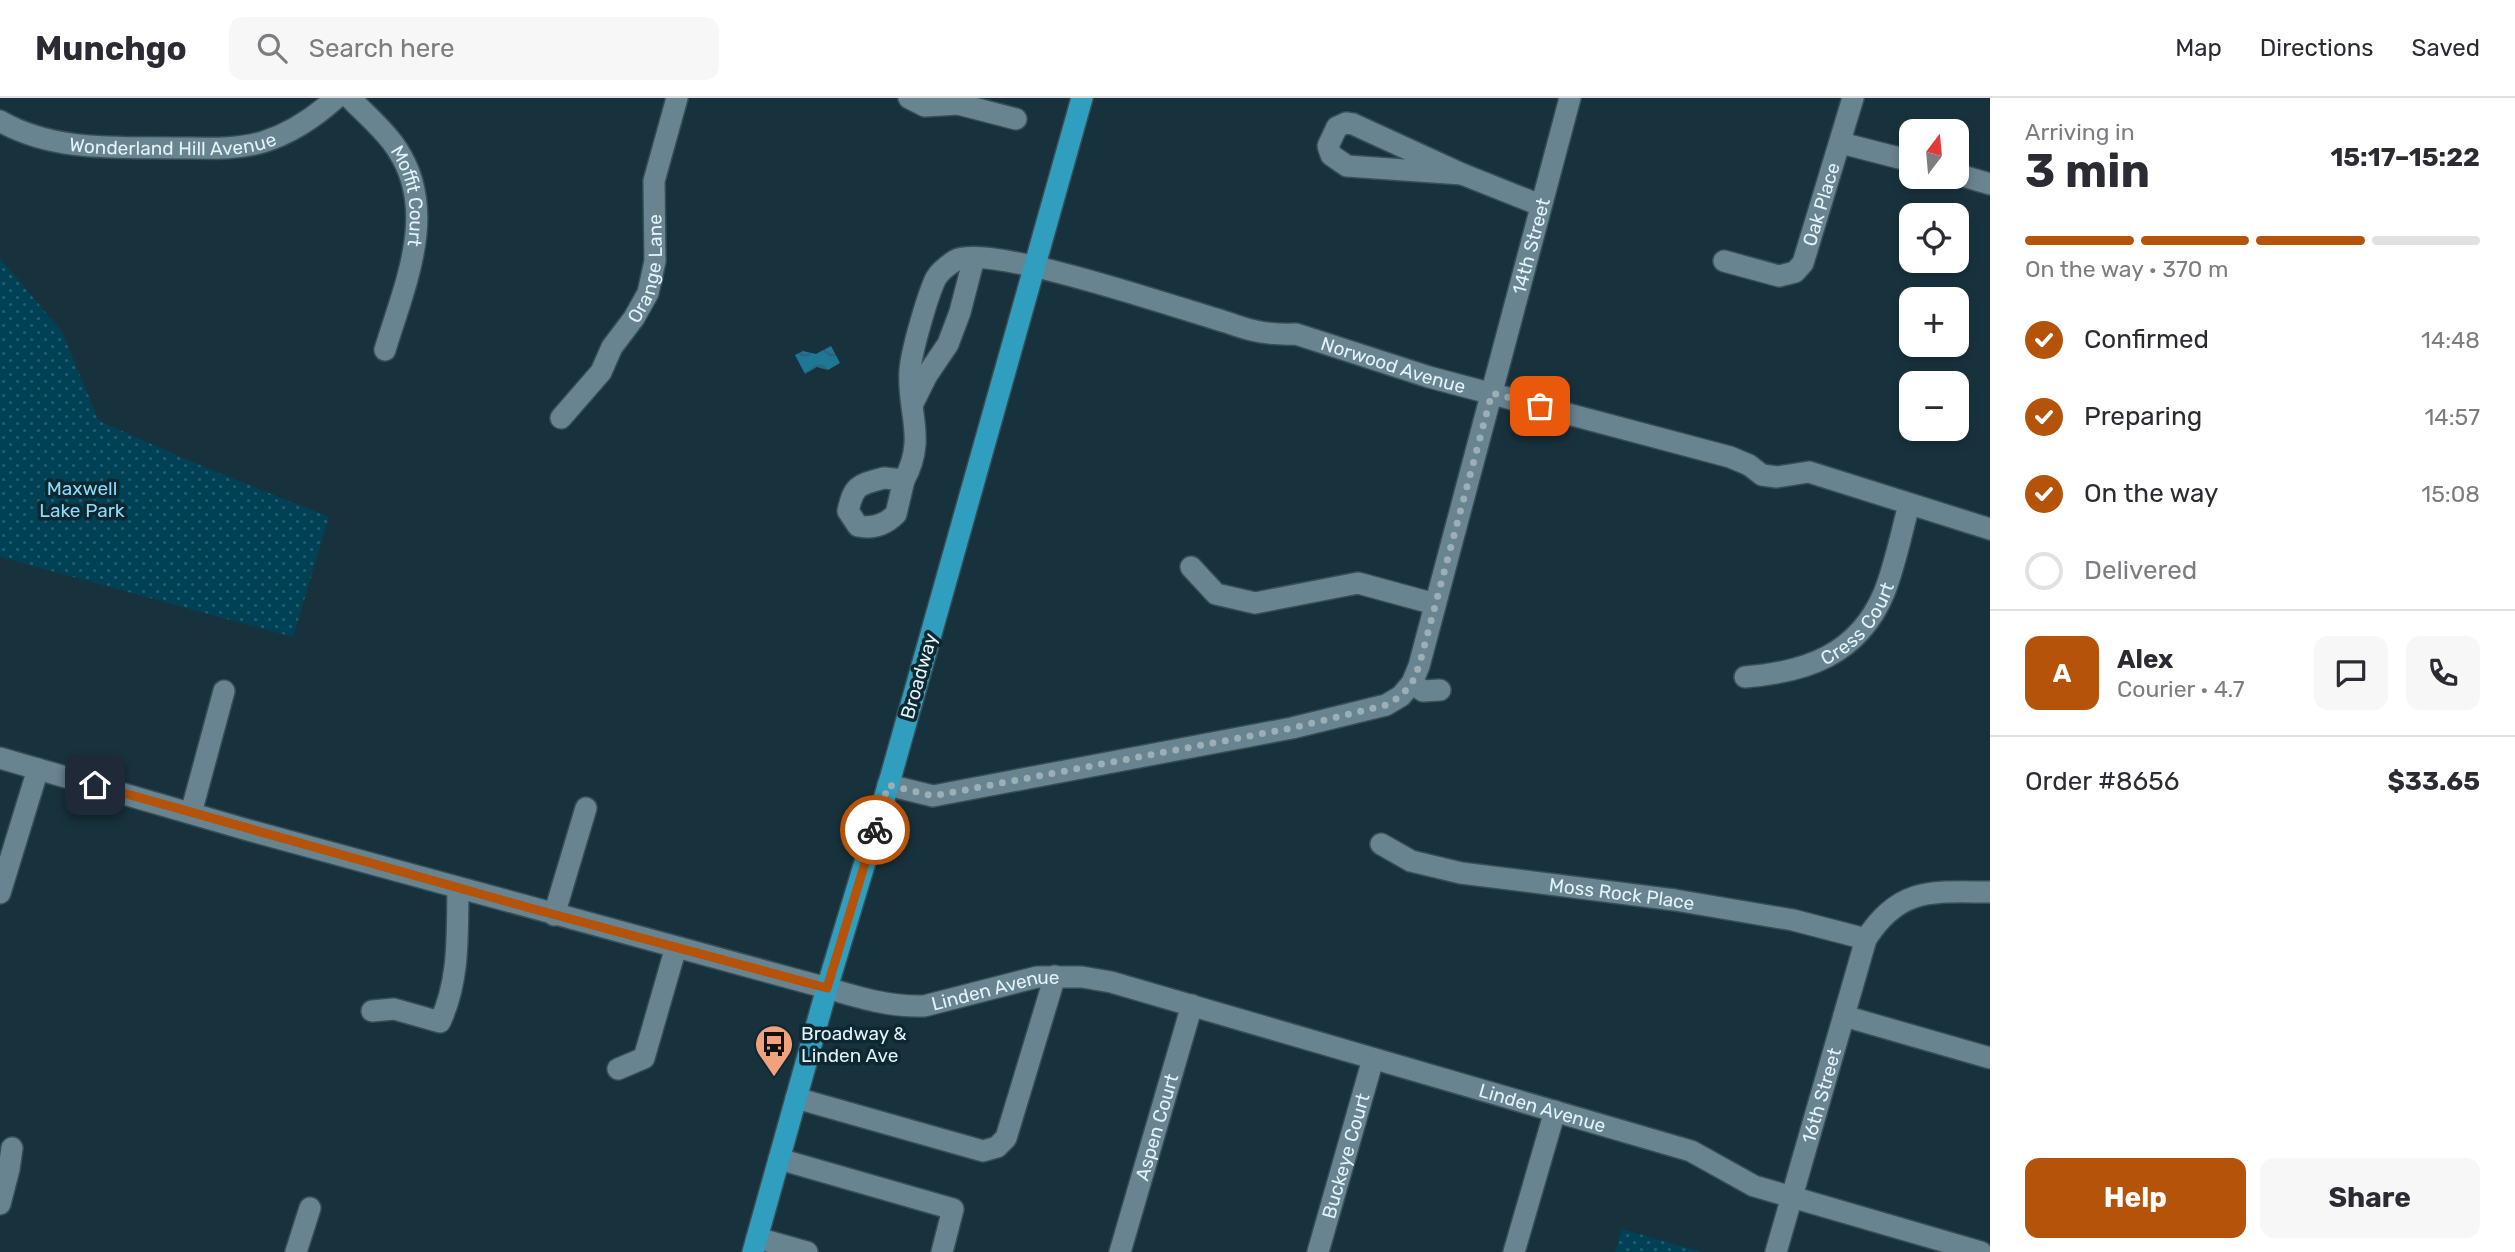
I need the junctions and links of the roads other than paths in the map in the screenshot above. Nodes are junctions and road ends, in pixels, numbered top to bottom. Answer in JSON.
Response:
{"nodes":[{"id":1,"x":336,"y":98,"type":"edge"},
{"id":2,"x":350,"y":98,"type":"edge"},
{"id":3,"x":677,"y":98,"type":"edge"},
{"id":4,"x":1082,"y":98,"type":"edge"},
{"id":5,"x":1570,"y":98,"type":"edge"},
{"id":6,"x":1853,"y":98,"type":"edge"},
{"id":7,"x":917,"y":102,"type":"edge"},
{"id":8,"x":1016,"y":119,"type":"dead end"},
{"id":9,"x":0,"y":121,"type":"edge"},
{"id":10,"x":1841,"y":143,"type":"junction"},
{"id":11,"x":1899,"y":158,"type":"edge"},
{"id":12,"x":1462,"y":174,"type":"junction"},
{"id":13,"x":1969,"y":178,"type":"edge"},
{"id":14,"x":1990,"y":184,"type":"edge"},
{"id":15,"x":1540,"y":205,"type":"junction"},
{"id":16,"x":974,"y":258,"type":"junction"},
{"id":17,"x":1724,"y":261,"type":"dead end"},
{"id":18,"x":1035,"y":265,"type":"junction"},
{"id":19,"x":385,"y":350,"type":"dead end"},
{"id":20,"x":1492,"y":393,"type":"junction"},
{"id":21,"x":913,"y":404,"type":"junction"},
{"id":22,"x":562,"y":418,"type":"dead end"},
{"id":23,"x":904,"y":480,"type":"dead end"},
{"id":24,"x":1909,"y":505,"type":"junction"},
{"id":25,"x":1990,"y":529,"type":"edge"},
{"id":26,"x":1191,"y":567,"type":"dead end"},
{"id":27,"x":1435,"y":604,"type":"junction"},
{"id":28,"x":1745,"y":677,"type":"dead end"},
{"id":29,"x":1412,"y":683,"type":"junction"},
{"id":30,"x":1440,"y":690,"type":"dead end"},
{"id":31,"x":224,"y":691,"type":"dead end"},
{"id":32,"x":0,"y":758,"type":"edge"},
{"id":33,"x":38,"y":769,"type":"junction"},
{"id":34,"x":888,"y":785,"type":"junction"},
{"id":35,"x":586,"y":807,"type":"dead end"},
{"id":36,"x":191,"y":813,"type":"junction"},
{"id":37,"x":1381,"y":844,"type":"dead end"},
{"id":38,"x":458,"y":888,"type":"junction"},
{"id":39,"x":1990,"y":892,"type":"edge"},
{"id":40,"x":0,"y":893,"type":"edge"},
{"id":41,"x":554,"y":915,"type":"junction"},
{"id":42,"x":1866,"y":939,"type":"junction"},
{"id":43,"x":676,"y":947,"type":"junction"},
{"id":44,"x":1055,"y":976,"type":"junction"},
{"id":45,"x":827,"y":988,"type":"junction"},
{"id":46,"x":1192,"y":1005,"type":"junction"},
{"id":47,"x":372,"y":1011,"type":"dead end"},
{"id":48,"x":1844,"y":1016,"type":"junction"},
{"id":49,"x":1990,"y":1058,"type":"edge"},
{"id":50,"x":1373,"y":1059,"type":"junction"},
{"id":51,"x":618,"y":1069,"type":"dead end"},
{"id":52,"x":796,"y":1098,"type":"junction"},
{"id":53,"x":1555,"y":1111,"type":"junction"},
{"id":54,"x":12,"y":1148,"type":"dead end"},
{"id":55,"x":779,"y":1159,"type":"junction"},
{"id":56,"x":1791,"y":1198,"type":"junction"},
{"id":57,"x":0,"y":1204,"type":"edge"},
{"id":58,"x":310,"y":1208,"type":"dead end"},
{"id":59,"x":755,"y":1245,"type":"edge"},
{"id":60,"x":296,"y":1252,"type":"edge"},
{"id":61,"x":807,"y":1252,"type":"edge"},
{"id":62,"x":942,"y":1252,"type":"edge"},
{"id":63,"x":1120,"y":1252,"type":"edge"},
{"id":64,"x":1318,"y":1252,"type":"edge"},
{"id":65,"x":1514,"y":1252,"type":"edge"},
{"id":66,"x":1776,"y":1252,"type":"edge"},
{"id":67,"x":1981,"y":1252,"type":"edge"}],
"edges":[{"from":1,"to":9,"type":"street","name":"Wonderland Hill Avenue"},
{"from":2,"to":19,"type":"street","name":"Moffit Court"},
{"from":3,"to":22,"type":"street","name":"Orange Lane"},
{"from":4,"to":18,"type":"main road","name":"Broadway"},
{"from":5,"to":15,"type":"street","name":"14th Street"},
{"from":6,"to":10,"type":"street"},
{"from":7,"to":8,"type":"street"},
{"from":10,"to":11,"type":"street"},
{"from":10,"to":17,"type":"street","name":"Oak Place"},
{"from":12,"to":12,"type":"street"},
{"from":12,"to":15,"type":"street"},
{"from":13,"to":14,"type":"street"},
{"from":15,"to":20,"type":"street","name":"14th Street"},
{"from":16,"to":18,"type":"street","name":"Norwood Avenue"},
{"from":16,"to":21,"type":"street"},
{"from":16,"to":21,"type":"street"},
{"from":18,"to":20,"type":"street","name":"Norwood Avenue"},
{"from":18,"to":34,"type":"main road","name":"Broadway"},
{"from":20,"to":24,"type":"street","name":"Norwood Avenue"},
{"from":20,"to":27,"type":"street","name":"14th Street"},
{"from":21,"to":23,"type":"street"},
{"from":24,"to":25,"type":"street","name":"Norwood Avenue"},
{"from":24,"to":28,"type":"street","name":"Cress Court"},
{"from":26,"to":27,"type":"street"},
{"from":27,"to":29,"type":"street","name":"14th Street"},
{"from":29,"to":30,"type":"street"},
{"from":29,"to":34,"type":"street"},
{"from":31,"to":36,"type":"street"},
{"from":32,"to":33,"type":"street","name":"Linden Avenue"},
{"from":33,"to":36,"type":"street","name":"Linden Avenue"},
{"from":33,"to":40,"type":"street"},
{"from":34,"to":45,"type":"main road","name":"Broadway"},
{"from":35,"to":41,"type":"street"},
{"from":36,"to":38,"type":"street","name":"Linden Avenue"},
{"from":37,"to":42,"type":"street","name":"Moss Rock Place"},
{"from":38,"to":41,"type":"street","name":"Linden Avenue"},
{"from":38,"to":47,"type":"street"},
{"from":39,"to":42,"type":"street"},
{"from":41,"to":43,"type":"street","name":"Linden Avenue"},
{"from":42,"to":48,"type":"street","name":"16th Street"},
{"from":43,"to":45,"type":"street","name":"Linden Avenue"},
{"from":43,"to":51,"type":"street"},
{"from":44,"to":45,"type":"street","name":"Linden Avenue"},
{"from":44,"to":46,"type":"street","name":"Linden Avenue"},
{"from":44,"to":52,"type":"street"},
{"from":45,"to":52,"type":"main road","name":"Broadway"},
{"from":46,"to":50,"type":"street","name":"Linden Avenue"},
{"from":46,"to":63,"type":"street","name":"Aspen Court"},
{"from":48,"to":49,"type":"street"},
{"from":48,"to":56,"type":"street","name":"16th Street"},
{"from":50,"to":53,"type":"street","name":"Linden Avenue"},
{"from":50,"to":64,"type":"street","name":"Buckeye Court"},
{"from":52,"to":55,"type":"main road","name":"Broadway"},
{"from":53,"to":56,"type":"street","name":"Linden Avenue"},
{"from":53,"to":65,"type":"street"},
{"from":54,"to":57,"type":"street"},
{"from":55,"to":59,"type":"main road","name":"Broadway"},
{"from":55,"to":62,"type":"street"},
{"from":56,"to":66,"type":"street","name":"16th Street"},
{"from":56,"to":67,"type":"street","name":"Linden Avenue"},
{"from":58,"to":60,"type":"street"},
{"from":59,"to":61,"type":"street"}]}
